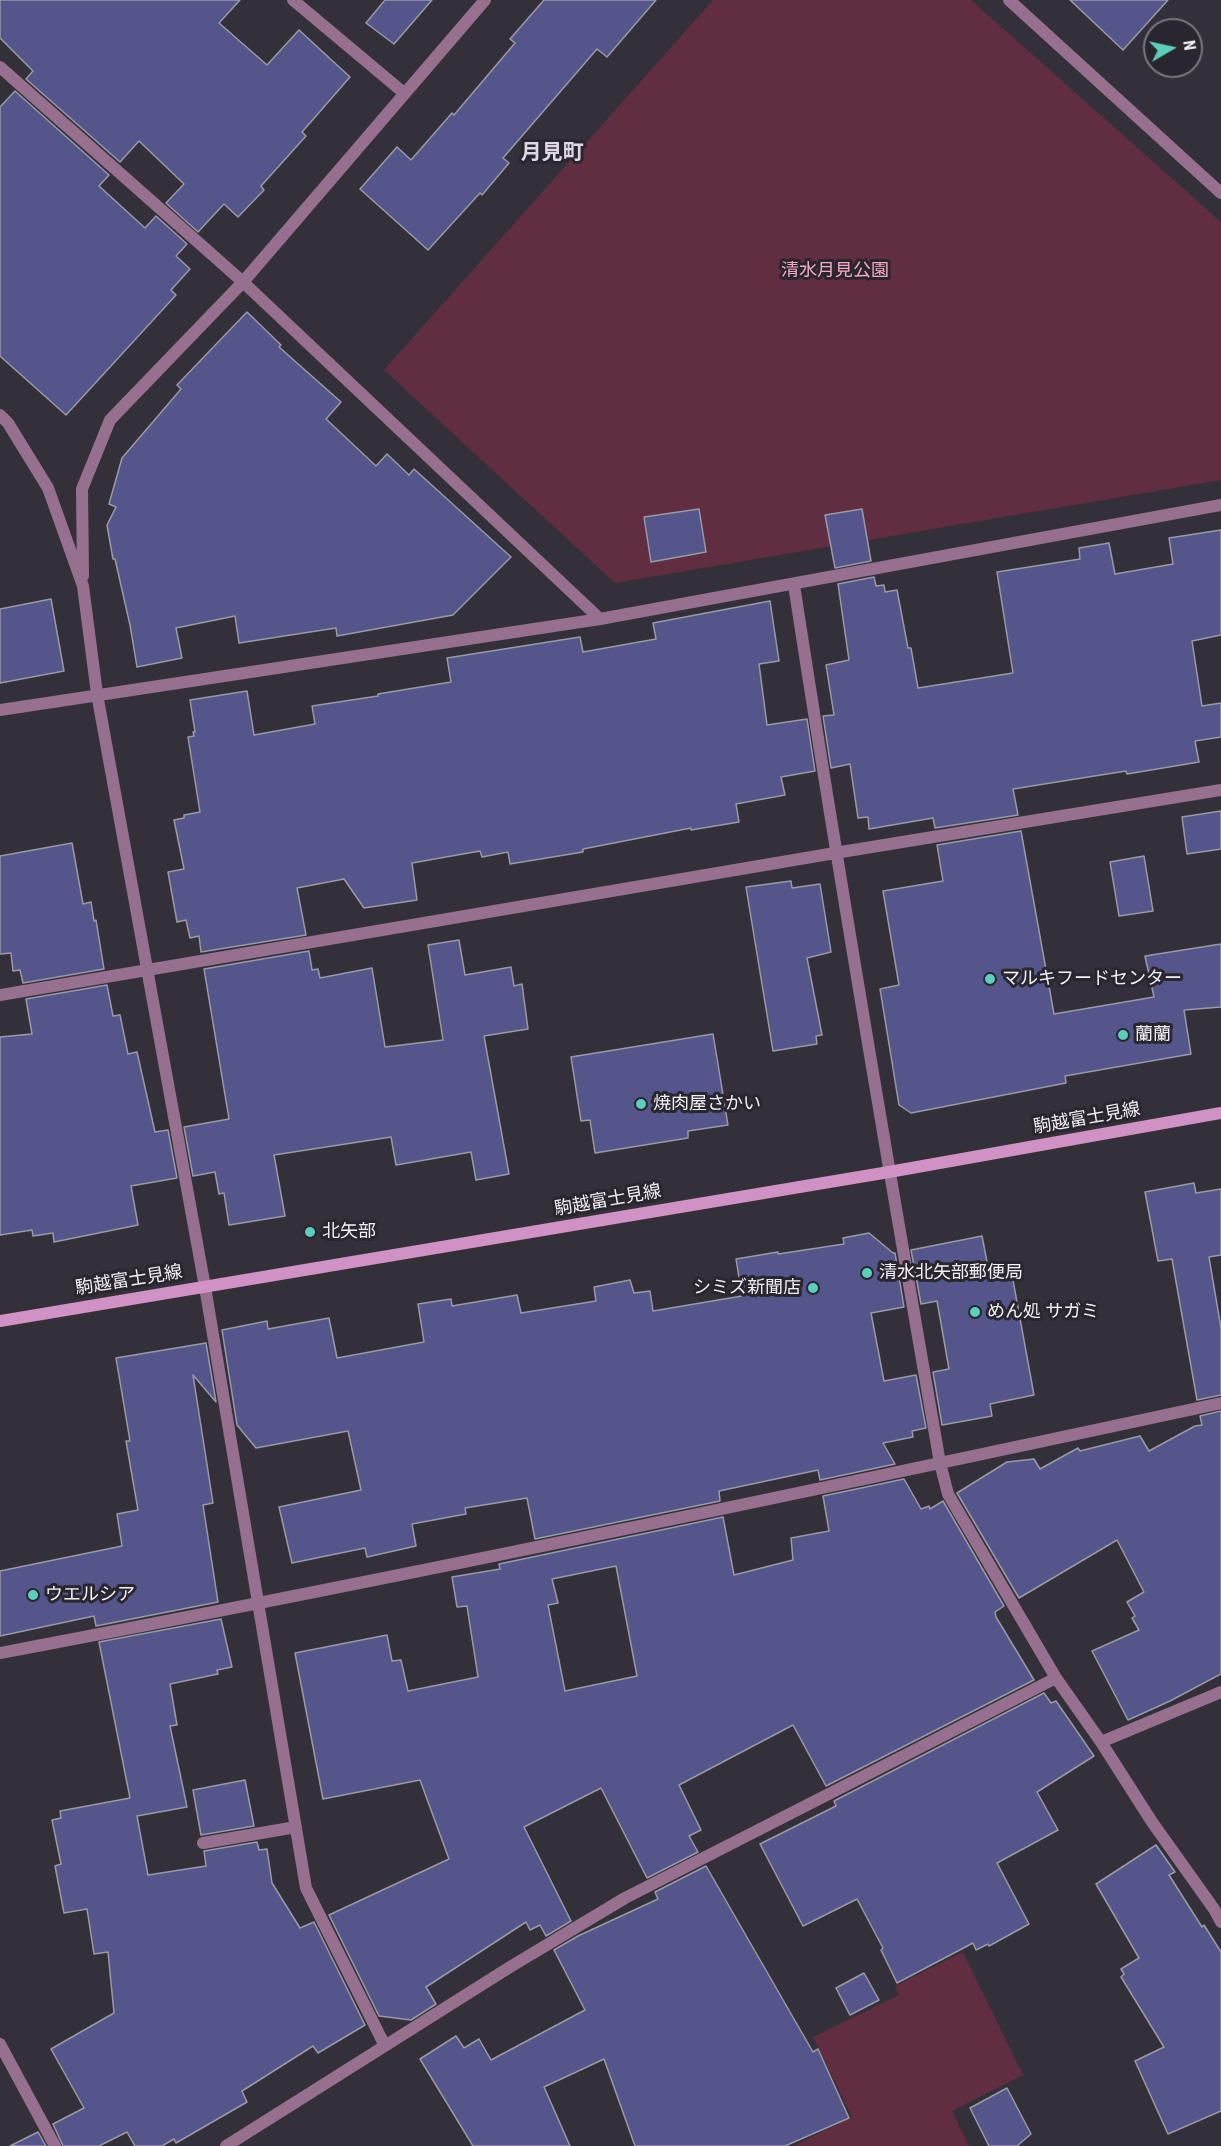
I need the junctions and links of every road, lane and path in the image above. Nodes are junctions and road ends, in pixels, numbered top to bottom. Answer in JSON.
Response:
{"nodes":[{"id":1,"x":293,"y":0,"type":"edge"},
{"id":2,"x":485,"y":0,"type":"edge"},
{"id":3,"x":1009,"y":0,"type":"edge"},
{"id":4,"x":0,"y":67,"type":"edge"},
{"id":5,"x":404,"y":93,"type":"junction"},
{"id":6,"x":1221,"y":193,"type":"edge"},
{"id":7,"x":243,"y":282,"type":"junction"},
{"id":8,"x":0,"y":415,"type":"edge"},
{"id":9,"x":1221,"y":505,"type":"edge"},
{"id":10,"x":794,"y":585,"type":"junction"},
{"id":11,"x":83,"y":586,"type":"junction"},
{"id":12,"x":600,"y":619,"type":"junction"},
{"id":13,"x":97,"y":694,"type":"junction"},
{"id":14,"x":0,"y":710,"type":"edge"},
{"id":15,"x":1221,"y":790,"type":"edge"},
{"id":16,"x":835,"y":853,"type":"junction"},
{"id":17,"x":148,"y":971,"type":"junction"},
{"id":18,"x":0,"y":995,"type":"edge"},
{"id":19,"x":1221,"y":1113,"type":"edge"},
{"id":20,"x":889,"y":1172,"type":"junction"},
{"id":21,"x":205,"y":1287,"type":"junction"},
{"id":22,"x":0,"y":1321,"type":"edge"},
{"id":23,"x":1221,"y":1403,"type":"edge"},
{"id":24,"x":940,"y":1463,"type":"junction"},
{"id":25,"x":258,"y":1604,"type":"junction"},
{"id":26,"x":0,"y":1653,"type":"edge"},
{"id":27,"x":1056,"y":1678,"type":"junction"},
{"id":28,"x":1221,"y":1692,"type":"edge"},
{"id":29,"x":1101,"y":1742,"type":"junction"},
{"id":30,"x":296,"y":1827,"type":"junction"},
{"id":31,"x":203,"y":1843,"type":"dead end"},
{"id":32,"x":1221,"y":1922,"type":"edge"},
{"id":33,"x":0,"y":2044,"type":"edge"},
{"id":34,"x":385,"y":2046,"type":"junction"},
{"id":35,"x":55,"y":2146,"type":"edge"},
{"id":36,"x":226,"y":2146,"type":"edge"}],
"edges":[{"from":1,"to":5,"type":"street"},
{"from":2,"to":5,"type":"street"},
{"from":3,"to":6,"type":"street"},
{"from":4,"to":7,"type":"street"},
{"from":5,"to":7,"type":"street"},
{"from":7,"to":11,"type":"street"},
{"from":7,"to":12,"type":"street"},
{"from":8,"to":11,"type":"street"},
{"from":9,"to":10,"type":"street"},
{"from":10,"to":12,"type":"street"},
{"from":10,"to":16,"type":"street"},
{"from":11,"to":13,"type":"street"},
{"from":12,"to":13,"type":"street"},
{"from":13,"to":14,"type":"street"},
{"from":13,"to":17,"type":"street"},
{"from":15,"to":16,"type":"street"},
{"from":16,"to":17,"type":"street"},
{"from":16,"to":20,"type":"street"},
{"from":17,"to":18,"type":"street"},
{"from":17,"to":21,"type":"street"},
{"from":19,"to":20,"type":"main road","name":"駒越富士見線"},
{"from":20,"to":21,"type":"main road","name":"駒越富士見線"},
{"from":20,"to":24,"type":"street"},
{"from":21,"to":22,"type":"main road","name":"駒越富士見線"},
{"from":21,"to":25,"type":"street"},
{"from":23,"to":24,"type":"street"},
{"from":24,"to":25,"type":"street"},
{"from":24,"to":27,"type":"street"},
{"from":25,"to":26,"type":"street"},
{"from":25,"to":30,"type":"street"},
{"from":27,"to":29,"type":"street"},
{"from":27,"to":34,"type":"street"},
{"from":28,"to":29,"type":"street"},
{"from":29,"to":32,"type":"street"},
{"from":30,"to":31,"type":"street"},
{"from":30,"to":34,"type":"street"},
{"from":33,"to":35,"type":"street"},
{"from":34,"to":36,"type":"street"}]}
